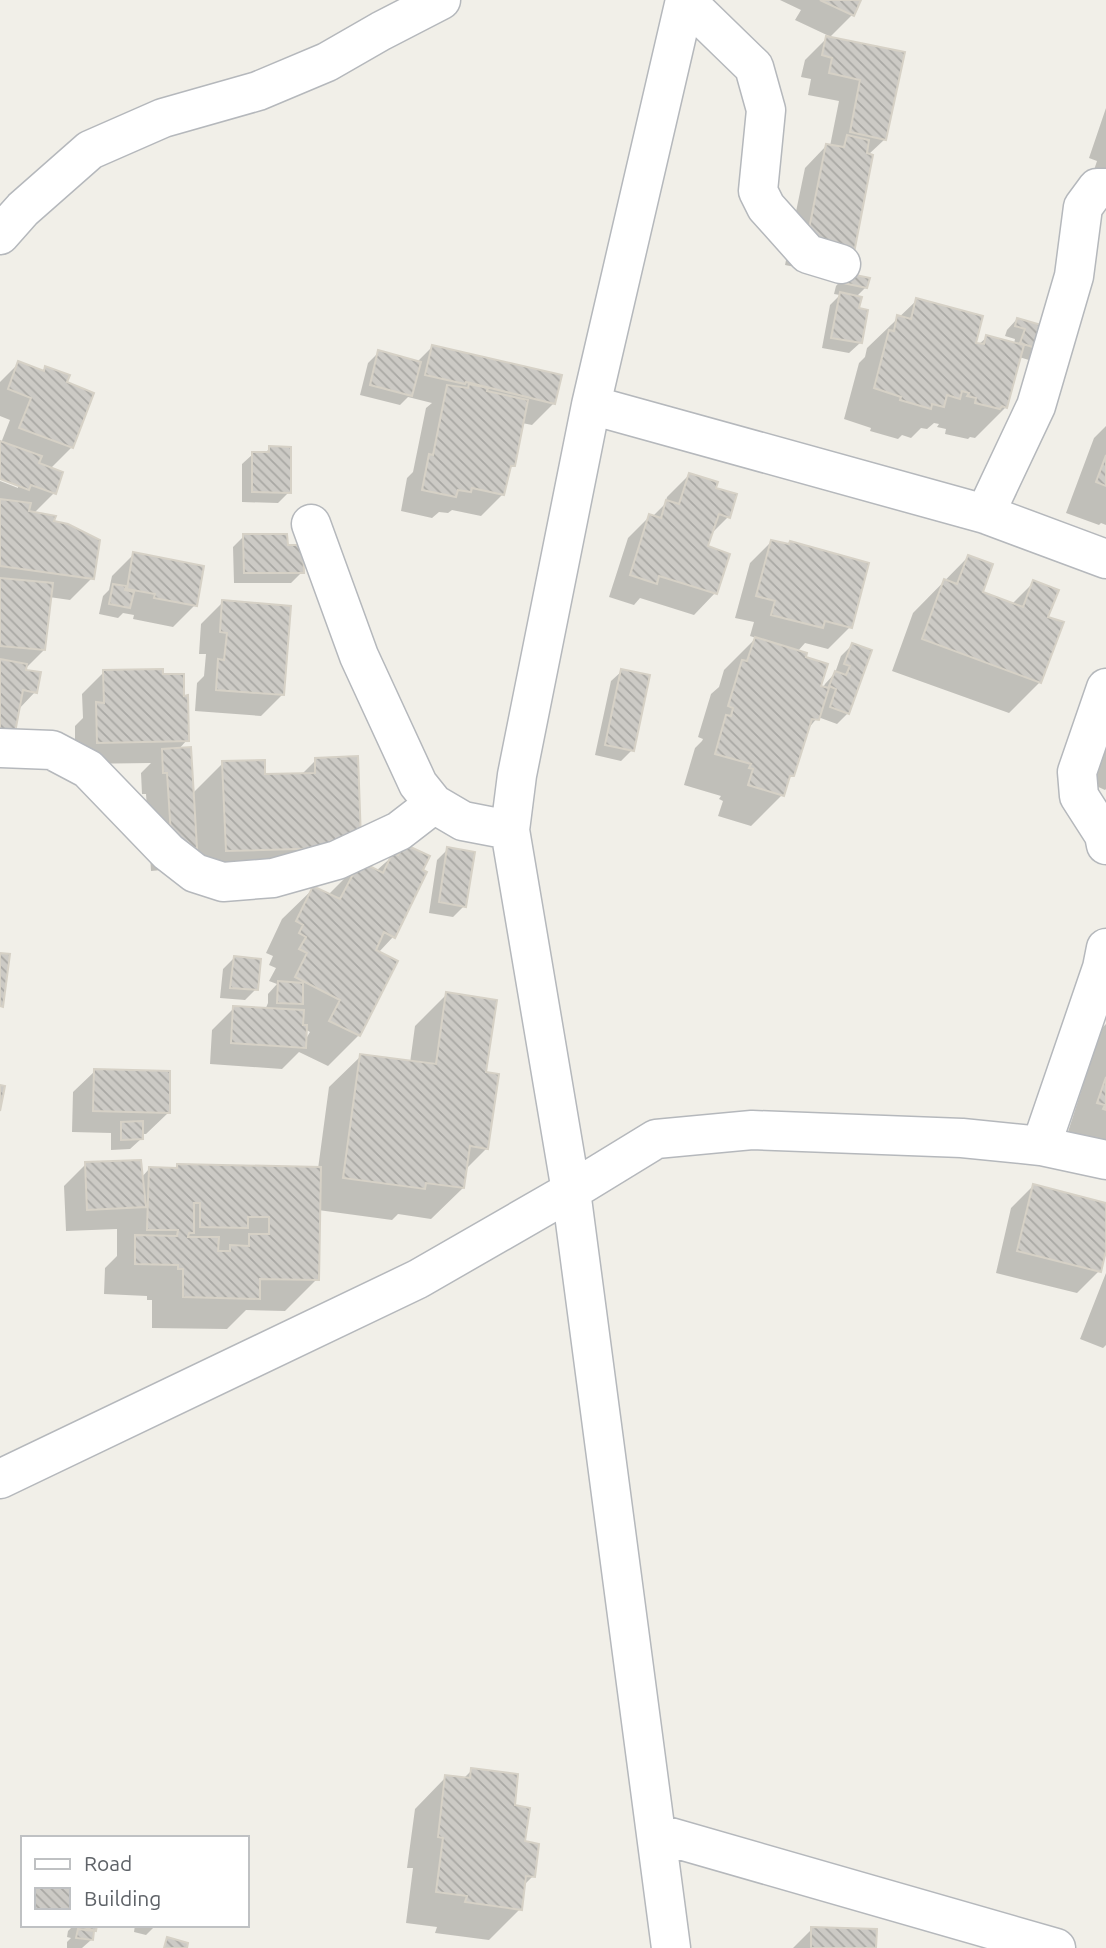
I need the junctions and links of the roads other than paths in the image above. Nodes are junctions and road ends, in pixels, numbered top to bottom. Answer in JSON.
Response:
{"nodes":[{"id":1,"x":441,"y":0,"type":"edge"},
{"id":2,"x":685,"y":0,"type":"edge"},
{"id":3,"x":1106,"y":188,"type":"edge"},
{"id":4,"x":0,"y":235,"type":"edge"},
{"id":5,"x":841,"y":264,"type":"dead end"},
{"id":6,"x":591,"y":405,"type":"junction"},
{"id":7,"x":985,"y":514,"type":"junction"},
{"id":8,"x":311,"y":524,"type":"dead end"},
{"id":9,"x":1106,"y":559,"type":"edge"},
{"id":10,"x":1106,"y":688,"type":"edge"},
{"id":11,"x":0,"y":748,"type":"edge"},
{"id":12,"x":434,"y":804,"type":"junction"},
{"id":13,"x":510,"y":830,"type":"junction"},
{"id":14,"x":1106,"y":845,"type":"edge"},
{"id":15,"x":1106,"y":948,"type":"edge"},
{"id":16,"x":1041,"y":1146,"type":"junction"},
{"id":17,"x":1106,"y":1160,"type":"edge"},
{"id":18,"x":571,"y":1191,"type":"junction"},
{"id":19,"x":0,"y":1479,"type":"edge"},
{"id":20,"x":656,"y":1833,"type":"junction"},
{"id":21,"x":671,"y":1948,"type":"edge"},
{"id":22,"x":1056,"y":1948,"type":"edge"}],
"edges":[{"from":1,"to":4,"type":"street"},
{"from":2,"to":5,"type":"street"},
{"from":2,"to":6,"type":"street"},
{"from":3,"to":7,"type":"street"},
{"from":6,"to":7,"type":"street"},
{"from":6,"to":13,"type":"street"},
{"from":7,"to":9,"type":"street"},
{"from":8,"to":12,"type":"street"},
{"from":10,"to":14,"type":"street"},
{"from":11,"to":12,"type":"street"},
{"from":12,"to":13,"type":"street"},
{"from":13,"to":18,"type":"street"},
{"from":15,"to":16,"type":"street"},
{"from":16,"to":17,"type":"street"},
{"from":16,"to":18,"type":"street"},
{"from":18,"to":19,"type":"street"},
{"from":18,"to":20,"type":"street"},
{"from":20,"to":21,"type":"street"},
{"from":20,"to":22,"type":"street"}]}
